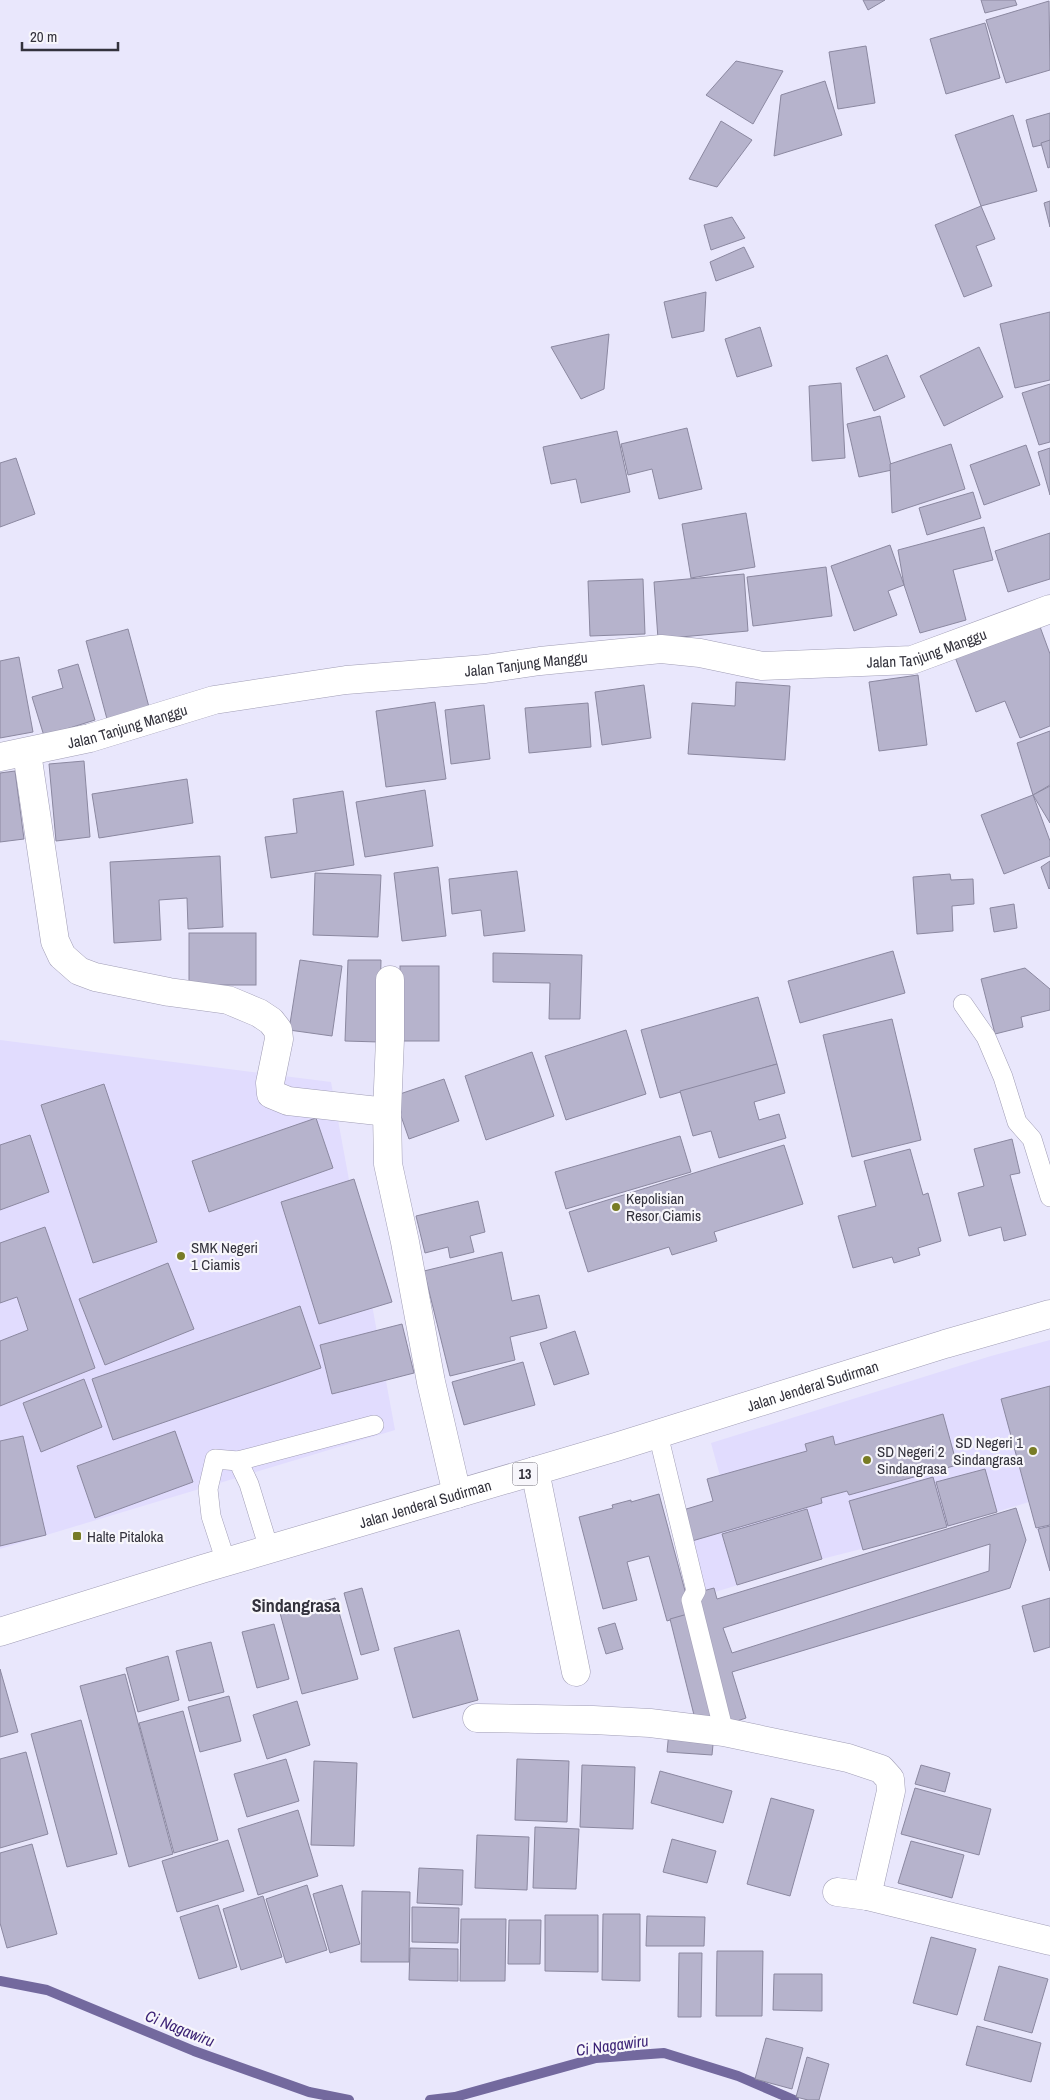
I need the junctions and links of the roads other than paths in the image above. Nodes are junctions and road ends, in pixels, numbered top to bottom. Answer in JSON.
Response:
{"nodes":[{"id":1,"x":1050,"y":609,"type":"edge"},
{"id":2,"x":27,"y":753,"type":"junction"},
{"id":3,"x":0,"y":758,"type":"edge"},
{"id":4,"x":390,"y":980,"type":"dead end"},
{"id":5,"x":963,"y":1004,"type":"dead end"},
{"id":6,"x":386,"y":1112,"type":"junction"},
{"id":7,"x":1050,"y":1197,"type":"edge"},
{"id":8,"x":1050,"y":1314,"type":"edge"},
{"id":9,"x":374,"y":1425,"type":"dead end"},
{"id":10,"x":658,"y":1434,"type":"junction"},
{"id":11,"x":238,"y":1462,"type":"junction"},
{"id":12,"x":535,"y":1471,"type":"junction"},
{"id":13,"x":457,"y":1494,"type":"junction"},
{"id":14,"x":269,"y":1550,"type":"junction"},
{"id":15,"x":226,"y":1562,"type":"junction"},
{"id":16,"x":0,"y":1632,"type":"edge"},
{"id":17,"x":576,"y":1672,"type":"dead end"},
{"id":18,"x":477,"y":1718,"type":"dead end"},
{"id":19,"x":724,"y":1732,"type":"junction"},
{"id":20,"x":837,"y":1892,"type":"dead end"},
{"id":21,"x":867,"y":1896,"type":"junction"},
{"id":22,"x":1050,"y":1941,"type":"edge"}],
"edges":[{"from":1,"to":2,"type":"main road","name":"Jalan Tanjung Manggu"},
{"from":2,"to":3,"type":"main road","name":"Jalan Tanjung Manggu"},
{"from":2,"to":6,"type":"main road"},
{"from":4,"to":6,"type":"main road"},
{"from":5,"to":7,"type":"lane"},
{"from":6,"to":13,"type":"main road"},
{"from":8,"to":10,"type":"main road","name":"Jalan Jenderal Sudirman","number":"13"},
{"from":9,"to":11,"type":"lane"},
{"from":10,"to":12,"type":"main road","name":"Jalan Jenderal Sudirman","number":"13"},
{"from":10,"to":19,"type":"lane"},
{"from":11,"to":14,"type":"lane"},
{"from":11,"to":15,"type":"lane"},
{"from":12,"to":13,"type":"main road","name":"Jalan Jenderal Sudirman","number":"13"},
{"from":12,"to":17,"type":"main road"},
{"from":13,"to":14,"type":"main road","name":"Jalan Jenderal Sudirman","number":"13"},
{"from":14,"to":15,"type":"main road","name":"Jalan Jenderal Sudirman","number":"13"},
{"from":15,"to":16,"type":"main road","name":"Jalan Jenderal Sudirman","number":"13"},
{"from":18,"to":19,"type":"main road"},
{"from":19,"to":21,"type":"main road"},
{"from":20,"to":21,"type":"main road"},
{"from":21,"to":22,"type":"main road"}]}
